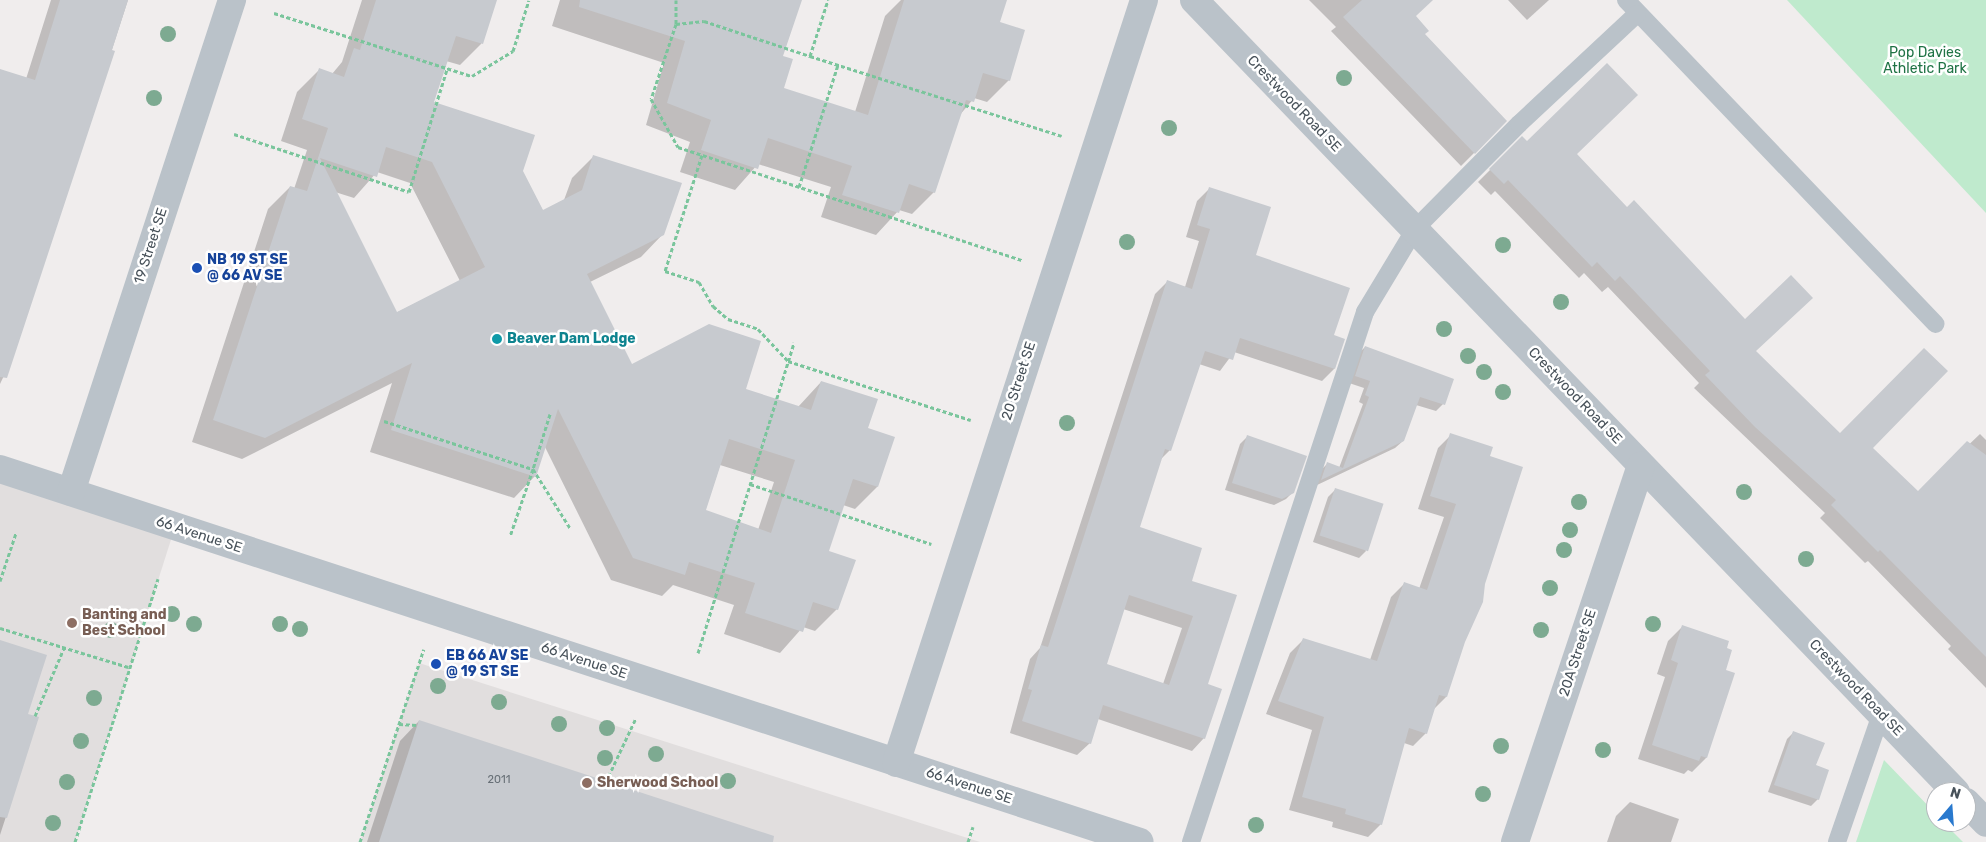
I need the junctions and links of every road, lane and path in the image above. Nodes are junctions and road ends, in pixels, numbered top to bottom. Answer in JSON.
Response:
{"nodes":[{"id":1,"x":232,"y":0,"type":"edge"},
{"id":2,"x":529,"y":0,"type":"edge"},
{"id":3,"x":676,"y":0,"type":"edge"},
{"id":4,"x":828,"y":0,"type":"edge"},
{"id":5,"x":1144,"y":0,"type":"edge"},
{"id":6,"x":1194,"y":0,"type":"edge"},
{"id":7,"x":1631,"y":7,"type":"edge"},
{"id":8,"x":274,"y":13,"type":"dead end"},
{"id":9,"x":676,"y":24,"type":"junction"},
{"id":10,"x":810,"y":56,"type":"junction"},
{"id":11,"x":838,"y":65,"type":"junction"},
{"id":12,"x":447,"y":68,"type":"junction"},
{"id":13,"x":234,"y":134,"type":"dead end"},
{"id":14,"x":1067,"y":137,"type":"dead end"},
{"id":15,"x":702,"y":155,"type":"junction"},
{"id":16,"x":800,"y":187,"type":"junction"},
{"id":17,"x":1414,"y":229,"type":"junction"},
{"id":18,"x":1027,"y":261,"type":"dead end"},
{"id":19,"x":1936,"y":324,"type":"dead end"},
{"id":20,"x":794,"y":342,"type":"dead end"},
{"id":21,"x":788,"y":362,"type":"junction"},
{"id":22,"x":550,"y":414,"type":"dead end"},
{"id":23,"x":384,"y":421,"type":"dead end"},
{"id":24,"x":976,"y":422,"type":"dead end"},
{"id":25,"x":1641,"y":465,"type":"junction"},
{"id":26,"x":533,"y":468,"type":"junction"},
{"id":27,"x":0,"y":469,"type":"edge"},
{"id":28,"x":750,"y":484,"type":"junction"},
{"id":29,"x":70,"y":492,"type":"junction"},
{"id":30,"x":570,"y":528,"type":"dead end"},
{"id":31,"x":16,"y":533,"type":"dead end"},
{"id":32,"x":510,"y":536,"type":"dead end"},
{"id":33,"x":936,"y":546,"type":"dead end"},
{"id":34,"x":158,"y":579,"type":"dead end"},
{"id":35,"x":0,"y":580,"type":"edge"},
{"id":36,"x":0,"y":628,"type":"edge"},
{"id":37,"x":64,"y":648,"type":"junction"},
{"id":38,"x":424,"y":649,"type":"dead end"},
{"id":39,"x":698,"y":653,"type":"dead end"},
{"id":40,"x":128,"y":667,"type":"junction"},
{"id":41,"x":1881,"y":714,"type":"junction"},
{"id":42,"x":34,"y":716,"type":"dead end"},
{"id":43,"x":636,"y":718,"type":"dead end"},
{"id":44,"x":399,"y":724,"type":"junction"},
{"id":45,"x":418,"y":725,"type":"dead end"},
{"id":46,"x":896,"y":763,"type":"junction"},
{"id":47,"x":1946,"y":782,"type":"edge"},
{"id":48,"x":602,"y":788,"type":"dead end"},
{"id":49,"x":1976,"y":812,"type":"edge"},
{"id":50,"x":1986,"y":823,"type":"edge"},
{"id":51,"x":973,"y":827,"type":"dead end"},
{"id":52,"x":75,"y":842,"type":"edge"},
{"id":53,"x":360,"y":842,"type":"edge"},
{"id":54,"x":968,"y":842,"type":"edge"},
{"id":55,"x":1140,"y":842,"type":"edge"},
{"id":56,"x":1191,"y":842,"type":"edge"},
{"id":57,"x":1515,"y":842,"type":"edge"},
{"id":58,"x":1838,"y":842,"type":"edge"}],
"edges":[{"from":1,"to":29,"type":"street","name":"19 Street SE"},
{"from":2,"to":12,"type":"path"},
{"from":3,"to":9,"type":"path"},
{"from":4,"to":10,"type":"path"},
{"from":5,"to":46,"type":"street","name":"20 Street SE"},
{"from":6,"to":17,"type":"street","name":"Crestwood Road SE"},
{"from":7,"to":17,"type":"lane"},
{"from":7,"to":19,"type":"lane"},
{"from":8,"to":12,"type":"path"},
{"from":9,"to":10,"type":"path"},
{"from":9,"to":15,"type":"path"},
{"from":10,"to":11,"type":"path"},
{"from":11,"to":14,"type":"path"},
{"from":11,"to":16,"type":"path"},
{"from":12,"to":13,"type":"path"},
{"from":15,"to":16,"type":"path"},
{"from":15,"to":21,"type":"path"},
{"from":16,"to":18,"type":"path"},
{"from":17,"to":25,"type":"street","name":"Crestwood Road SE"},
{"from":17,"to":56,"type":"lane"},
{"from":20,"to":21,"type":"path"},
{"from":21,"to":24,"type":"path"},
{"from":21,"to":28,"type":"path"},
{"from":22,"to":26,"type":"path"},
{"from":23,"to":26,"type":"path"},
{"from":25,"to":41,"type":"street","name":"Crestwood Road SE"},
{"from":25,"to":57,"type":"street","name":"20A Street SE"},
{"from":26,"to":30,"type":"path"},
{"from":26,"to":32,"type":"path"},
{"from":27,"to":29,"type":"street","name":"66 Avenue SE"},
{"from":28,"to":33,"type":"path"},
{"from":28,"to":39,"type":"path"},
{"from":29,"to":46,"type":"street","name":"66 Avenue SE"},
{"from":31,"to":35,"type":"path"},
{"from":34,"to":40,"type":"path"},
{"from":36,"to":37,"type":"path"},
{"from":37,"to":40,"type":"path"},
{"from":37,"to":42,"type":"path"},
{"from":38,"to":44,"type":"path"},
{"from":40,"to":52,"type":"path"},
{"from":41,"to":47,"type":"street","name":"Crestwood Road SE"},
{"from":41,"to":58,"type":"lane"},
{"from":43,"to":48,"type":"path"},
{"from":44,"to":45,"type":"path"},
{"from":44,"to":53,"type":"path"},
{"from":46,"to":55,"type":"street","name":"66 Avenue SE"},
{"from":49,"to":50,"type":"street"},
{"from":51,"to":54,"type":"path"}]}
